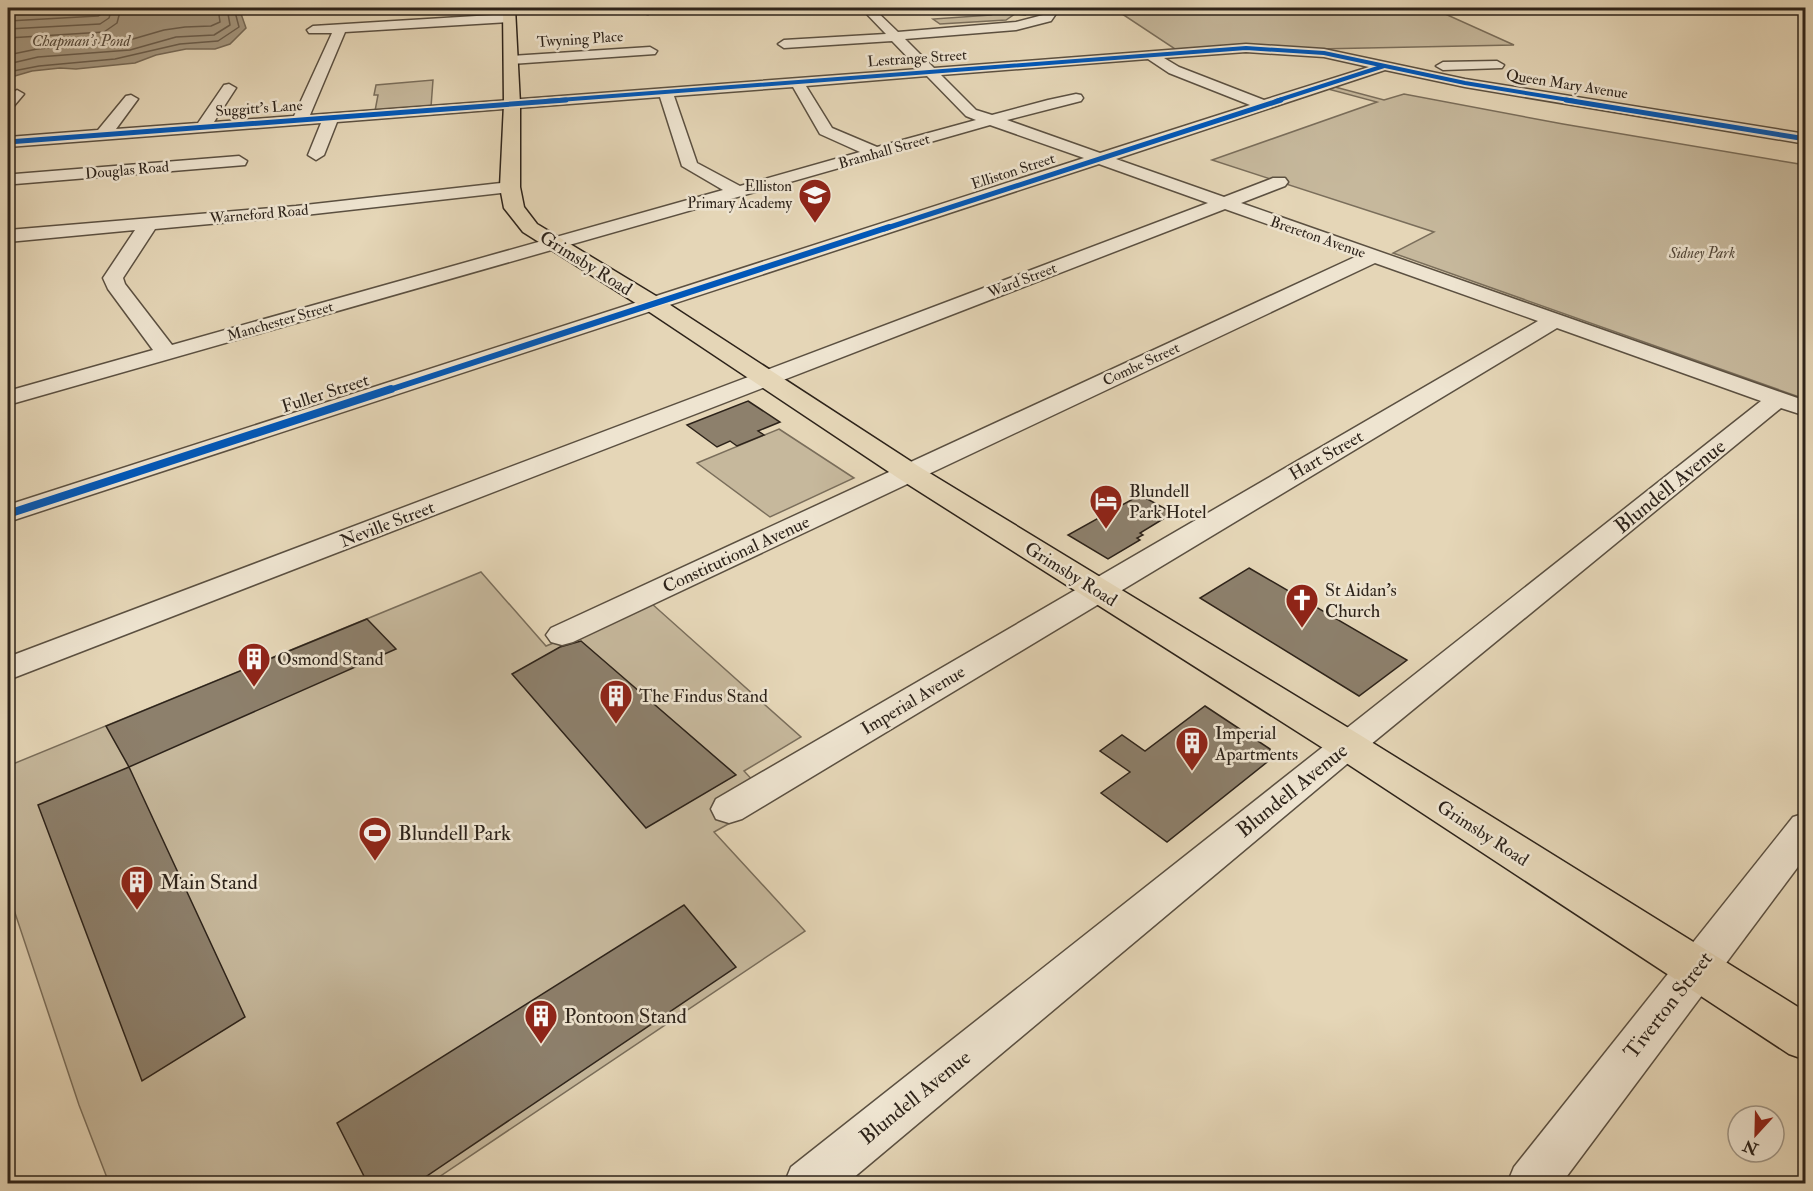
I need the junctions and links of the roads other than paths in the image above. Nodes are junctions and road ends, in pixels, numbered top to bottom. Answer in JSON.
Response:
{"nodes":[{"id":1,"x":759,"y":8,"type":"edge"},
{"id":2,"x":772,"y":8,"type":"edge"},
{"id":3,"x":867,"y":8,"type":"edge"},
{"id":4,"x":1054,"y":8,"type":"edge"},
{"id":5,"x":509,"y":13,"type":"edge"},
{"id":6,"x":340,"y":29,"type":"junction"},
{"id":7,"x":314,"y":30,"type":"dead end"},
{"id":8,"x":894,"y":37,"type":"junction"},
{"id":9,"x":784,"y":44,"type":"dead end"},
{"id":10,"x":650,"y":51,"type":"dead end"},
{"id":11,"x":1324,"y":53,"type":"joint"},
{"id":12,"x":1148,"y":54,"type":"junction"},
{"id":13,"x":511,"y":60,"type":"junction"},
{"id":14,"x":1497,"y":64,"type":"dead end"},
{"id":15,"x":1384,"y":66,"type":"junction"},
{"id":16,"x":930,"y":72,"type":"junction"},
{"id":17,"x":1409,"y":72,"type":"junction"},
{"id":18,"x":797,"y":82,"type":"junction"},
{"id":19,"x":228,"y":88,"type":"dead end"},
{"id":20,"x":666,"y":92,"type":"junction"},
{"id":21,"x":1076,"y":98,"type":"dead end"},
{"id":22,"x":131,"y":99,"type":"dead end"},
{"id":23,"x":512,"y":104,"type":"junction"},
{"id":24,"x":1263,"y":105,"type":"junction"},
{"id":25,"x":331,"y":118,"type":"junction"},
{"id":26,"x":300,"y":120,"type":"junction"},
{"id":27,"x":991,"y":121,"type":"junction"},
{"id":28,"x":203,"y":127,"type":"junction"},
{"id":29,"x":164,"y":130,"type":"junction"},
{"id":30,"x":103,"y":135,"type":"junction"},
{"id":31,"x":1806,"y":139,"type":"edge"},
{"id":32,"x":8,"y":142,"type":"edge"},
{"id":33,"x":876,"y":153,"type":"junction"},
{"id":34,"x":316,"y":155,"type":"dead end"},
{"id":35,"x":1098,"y":159,"type":"junction"},
{"id":36,"x":240,"y":161,"type":"dead end"},
{"id":37,"x":137,"y":170,"type":"junction"},
{"id":38,"x":15,"y":179,"type":"dead end"},
{"id":39,"x":1279,"y":182,"type":"dead end"},
{"id":40,"x":510,"y":187,"type":"junction"},
{"id":41,"x":737,"y":191,"type":"junction"},
{"id":42,"x":1223,"y":204,"type":"junction"},
{"id":43,"x":149,"y":224,"type":"junction"},
{"id":44,"x":8,"y":236,"type":"edge"},
{"id":45,"x":553,"y":244,"type":"junction"},
{"id":46,"x":1374,"y":256,"type":"junction"},
{"id":47,"x":653,"y":304,"type":"junction"},
{"id":48,"x":1554,"y":321,"type":"junction"},
{"id":49,"x":167,"y":353,"type":"junction"},
{"id":50,"x":766,"y":379,"type":"junction"},
{"id":51,"x":8,"y":398,"type":"edge"},
{"id":52,"x":1778,"y":399,"type":"junction"},
{"id":53,"x":1806,"y":409,"type":"edge"},
{"id":54,"x":908,"y":471,"type":"junction"},
{"id":55,"x":8,"y":514,"type":"edge"},
{"id":56,"x":1097,"y":590,"type":"junction"},
{"id":57,"x":562,"y":634,"type":"dead end"},
{"id":58,"x":8,"y":669,"type":"edge"},
{"id":59,"x":1347,"y":745,"type":"junction"},
{"id":60,"x":729,"y":809,"type":"dead end"},
{"id":61,"x":1806,"y":826,"type":"edge"},
{"id":62,"x":1696,"y":970,"type":"junction"},
{"id":63,"x":1806,"y":1038,"type":"edge"},
{"id":64,"x":808,"y":1184,"type":"edge"},
{"id":65,"x":1531,"y":1184,"type":"edge"}],
"edges":[{"from":1,"to":2,"type":"street"},
{"from":3,"to":8,"type":"street","name":"Brereton Avenue"},
{"from":4,"to":8,"type":"street"},
{"from":5,"to":6,"type":"street"},
{"from":5,"to":13,"type":"main road","name":"Grimsby Road"},
{"from":6,"to":7,"type":"street"},
{"from":6,"to":26,"type":"street"},
{"from":8,"to":9,"type":"street"},
{"from":8,"to":16,"type":"street","name":"Brereton Avenue"},
{"from":10,"to":13,"type":"street","name":"Twyning Place"},
{"from":11,"to":12,"type":"street","name":"Lestrange Street"},
{"from":11,"to":15,"type":"street","name":"Queen Mary Avenue"},
{"from":12,"to":16,"type":"street","name":"Lestrange Street"},
{"from":12,"to":24,"type":"street"},
{"from":13,"to":23,"type":"main road","name":"Grimsby Road"},
{"from":14,"to":17,"type":"street"},
{"from":15,"to":17,"type":"street","name":"Queen Mary Avenue"},
{"from":15,"to":24,"type":"street","name":"Elliston Street"},
{"from":16,"to":18,"type":"street","name":"Lestrange Street"},
{"from":16,"to":27,"type":"street","name":"Brereton Avenue"},
{"from":17,"to":31,"type":"street","name":"Queen Mary Avenue"},
{"from":18,"to":20,"type":"street","name":"Lestrange Street"},
{"from":18,"to":33,"type":"street"},
{"from":19,"to":28,"type":"street"},
{"from":20,"to":23,"type":"street","name":"Lestrange Street"},
{"from":20,"to":41,"type":"street"},
{"from":21,"to":27,"type":"street","name":"Bramhall Street"},
{"from":22,"to":30,"type":"street"},
{"from":23,"to":25,"type":"street","name":"Suggitt's Lane"},
{"from":23,"to":40,"type":"main road","name":"Grimsby Road"},
{"from":24,"to":35,"type":"street","name":"Elliston Street"},
{"from":25,"to":26,"type":"street","name":"Suggitt's Lane"},
{"from":25,"to":34,"type":"street"},
{"from":26,"to":28,"type":"street","name":"Suggitt's Lane"},
{"from":27,"to":33,"type":"street","name":"Bramhall Street"},
{"from":27,"to":35,"type":"street","name":"Brereton Avenue"},
{"from":28,"to":29,"type":"street","name":"Suggitt's Lane"},
{"from":29,"to":30,"type":"street","name":"Suggitt's Lane"},
{"from":29,"to":37,"type":"street"},
{"from":30,"to":32,"type":"street","name":"Suggitt's Lane"},
{"from":33,"to":41,"type":"street","name":"Bramhall Street"},
{"from":35,"to":42,"type":"street","name":"Brereton Avenue"},
{"from":35,"to":47,"type":"street","name":"Elliston Street"},
{"from":36,"to":37,"type":"street","name":"Douglas Road"},
{"from":37,"to":38,"type":"street","name":"Douglas Road"},
{"from":39,"to":42,"type":"street","name":"Ward Street"},
{"from":40,"to":43,"type":"street","name":"Warneford Road"},
{"from":40,"to":45,"type":"main road","name":"Grimsby Road"},
{"from":41,"to":45,"type":"street","name":"Bramhall Street"},
{"from":42,"to":46,"type":"street","name":"Brereton Avenue"},
{"from":42,"to":50,"type":"street","name":"Ward Street"},
{"from":43,"to":44,"type":"street","name":"Warneford Road"},
{"from":43,"to":49,"type":"street"},
{"from":45,"to":47,"type":"main road","name":"Grimsby Road"},
{"from":45,"to":49,"type":"street","name":"Manchester Street"},
{"from":46,"to":48,"type":"street","name":"Brereton Avenue"},
{"from":46,"to":54,"type":"street","name":"Combe Street"},
{"from":47,"to":50,"type":"main road","name":"Grimsby Road"},
{"from":47,"to":55,"type":"street","name":"Fuller Street"},
{"from":48,"to":52,"type":"street","name":"Brereton Avenue"},
{"from":48,"to":56,"type":"street","name":"Hart Street"},
{"from":49,"to":51,"type":"street","name":"Manchester Street"},
{"from":50,"to":54,"type":"main road","name":"Grimsby Road"},
{"from":50,"to":58,"type":"street","name":"Neville Street"},
{"from":52,"to":53,"type":"street","name":"Brereton Avenue"},
{"from":52,"to":59,"type":"street","name":"Blundell Avenue"},
{"from":54,"to":56,"type":"main road","name":"Grimsby Road"},
{"from":54,"to":57,"type":"street","name":"Constitutional Avenue"},
{"from":56,"to":59,"type":"main road","name":"Grimsby Road"},
{"from":56,"to":60,"type":"street","name":"Imperial Avenue"},
{"from":59,"to":62,"type":"main road","name":"Grimsby Road"},
{"from":59,"to":64,"type":"street","name":"Blundell Avenue"},
{"from":61,"to":62,"type":"street","name":"Tiverton Street"},
{"from":62,"to":63,"type":"main road","name":"Grimsby Road"},
{"from":62,"to":65,"type":"street","name":"Tiverton Street"}]}
